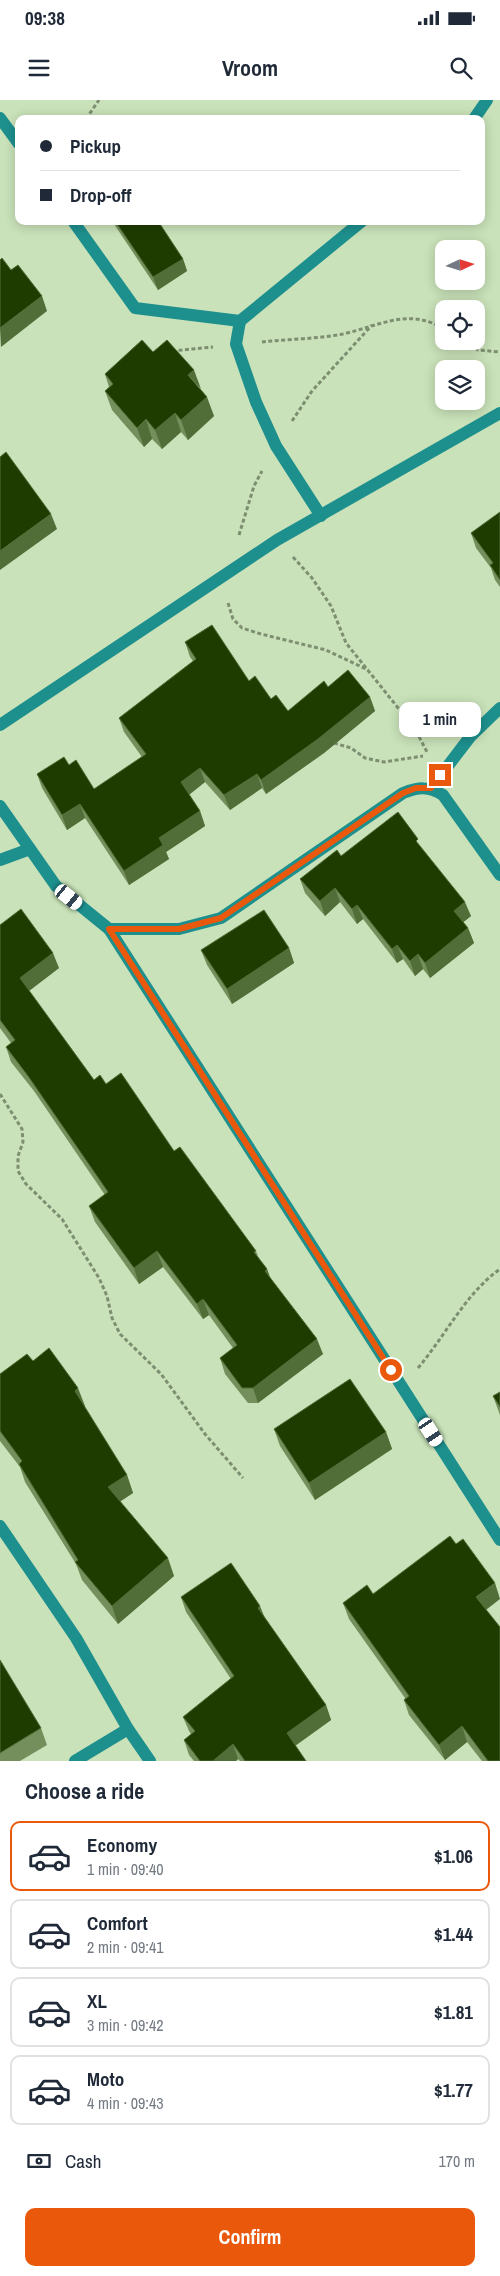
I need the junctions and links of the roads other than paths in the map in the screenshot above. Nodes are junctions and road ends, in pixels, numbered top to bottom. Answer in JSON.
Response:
{"nodes":[{"id":1,"x":488,"y":100,"type":"edge"},
{"id":2,"x":477,"y":115,"type":"edge"},
{"id":3,"x":0,"y":118,"type":"edge"},
{"id":4,"x":15,"y":139,"type":"edge"},
{"id":5,"x":76,"y":225,"type":"edge"},
{"id":6,"x":357,"y":225,"type":"edge"},
{"id":7,"x":240,"y":321,"type":"junction"},
{"id":8,"x":500,"y":414,"type":"edge"},
{"id":9,"x":321,"y":516,"type":"junction"},
{"id":10,"x":500,"y":708,"type":"edge"},
{"id":11,"x":0,"y":725,"type":"edge"},
{"id":12,"x":431,"y":788,"type":"junction"},
{"id":13,"x":0,"y":806,"type":"edge"},
{"id":14,"x":30,"y":849,"type":"junction"},
{"id":15,"x":0,"y":860,"type":"edge"},
{"id":16,"x":500,"y":875,"type":"edge"},
{"id":17,"x":109,"y":929,"type":"junction"},
{"id":18,"x":0,"y":1526,"type":"edge"},
{"id":19,"x":500,"y":1540,"type":"edge"},
{"id":20,"x":128,"y":1729,"type":"junction"},
{"id":21,"x":75,"y":1761,"type":"edge"},
{"id":22,"x":150,"y":1761,"type":"edge"}],
"edges":[{"from":1,"to":2,"type":"street"},
{"from":3,"to":4,"type":"street"},
{"from":5,"to":7,"type":"street"},
{"from":6,"to":7,"type":"street"},
{"from":7,"to":9,"type":"street"},
{"from":8,"to":9,"type":"street"},
{"from":9,"to":11,"type":"street"},
{"from":10,"to":12,"type":"street"},
{"from":12,"to":16,"type":"street"},
{"from":12,"to":17,"type":"street"},
{"from":13,"to":14,"type":"street"},
{"from":14,"to":15,"type":"street"},
{"from":14,"to":17,"type":"street"},
{"from":17,"to":19,"type":"street"},
{"from":18,"to":20,"type":"street"},
{"from":20,"to":21,"type":"street"},
{"from":20,"to":22,"type":"street"}]}
